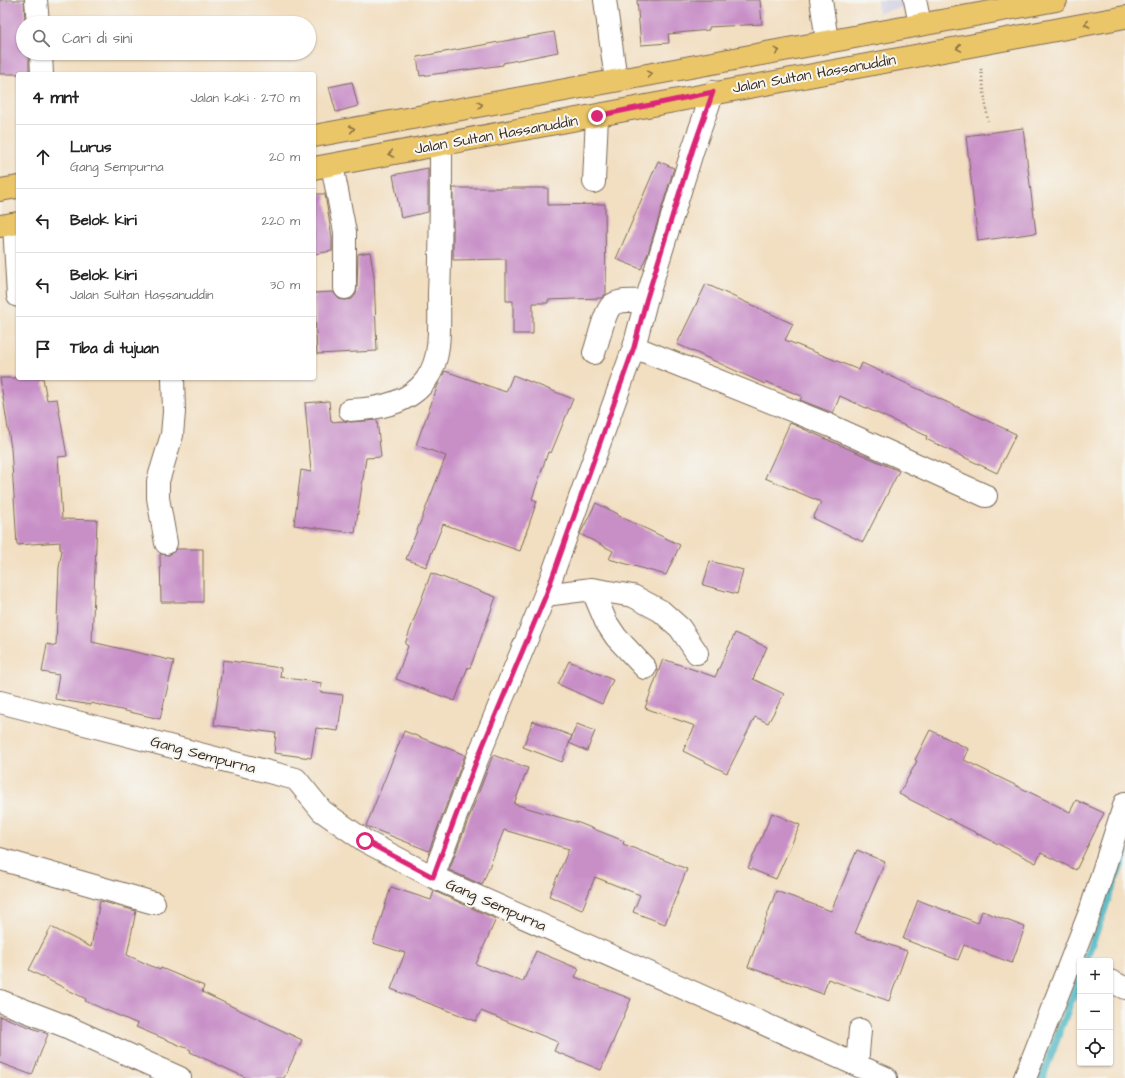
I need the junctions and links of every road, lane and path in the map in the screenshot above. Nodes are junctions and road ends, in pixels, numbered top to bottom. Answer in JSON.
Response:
{"nodes":[{"id":1,"x":36,"y":0,"type":"edge"},
{"id":2,"x":606,"y":0,"type":"edge"},
{"id":3,"x":821,"y":0,"type":"edge"},
{"id":4,"x":915,"y":0,"type":"edge"},
{"id":5,"x":1056,"y":0,"type":"edge"},
{"id":6,"x":1027,"y":2,"type":"edge"},
{"id":7,"x":37,"y":16,"type":"edge"},
{"id":8,"x":1125,"y":16,"type":"edge"},
{"id":9,"x":920,"y":24,"type":"junction"},
{"id":10,"x":827,"y":40,"type":"junction"},
{"id":11,"x":977,"y":45,"type":"junction"},
{"id":12,"x":41,"y":60,"type":"edge"},
{"id":13,"x":42,"y":72,"type":"edge"},
{"id":14,"x":616,"y":80,"type":"junction"},
{"id":15,"x":713,"y":92,"type":"junction"},
{"id":16,"x":597,"y":116,"type":"junction"},
{"id":17,"x":988,"y":121,"type":"dead end"},
{"id":18,"x":316,"y":136,"type":"edge"},
{"id":19,"x":441,"y":145,"type":"junction"},
{"id":20,"x":323,"y":166,"type":"edge"},
{"id":21,"x":594,"y":182,"type":"dead end"},
{"id":22,"x":16,"y":187,"type":"edge"},
{"id":23,"x":0,"y":190,"type":"edge"},
{"id":24,"x":11,"y":224,"type":"edge"},
{"id":25,"x":16,"y":275,"type":"edge"},
{"id":26,"x":345,"y":288,"type":"dead end"},
{"id":27,"x":646,"y":301,"type":"junction"},
{"id":28,"x":634,"y":347,"type":"junction"},
{"id":29,"x":594,"y":353,"type":"dead end"},
{"id":30,"x":173,"y":380,"type":"edge"},
{"id":31,"x":350,"y":410,"type":"dead end"},
{"id":32,"x":986,"y":496,"type":"dead end"},
{"id":33,"x":166,"y":544,"type":"dead end"},
{"id":34,"x":592,"y":589,"type":"junction"},
{"id":35,"x":546,"y":595,"type":"junction"},
{"id":36,"x":697,"y":653,"type":"dead end"},
{"id":37,"x":645,"y":668,"type":"dead end"},
{"id":38,"x":0,"y":702,"type":"edge"},
{"id":39,"x":1125,"y":803,"type":"edge"},
{"id":40,"x":0,"y":859,"type":"edge"},
{"id":41,"x":433,"y":877,"type":"junction"},
{"id":42,"x":154,"y":903,"type":"dead end"},
{"id":43,"x":1113,"y":982,"type":"edge"},
{"id":44,"x":1125,"y":988,"type":"edge"},
{"id":45,"x":0,"y":1001,"type":"edge"},
{"id":46,"x":860,"y":1030,"type":"dead end"},
{"id":47,"x":857,"y":1066,"type":"junction"},
{"id":48,"x":180,"y":1078,"type":"edge"},
{"id":49,"x":886,"y":1078,"type":"edge"},
{"id":50,"x":1025,"y":1078,"type":"edge"}],
"edges":[{"from":1,"to":7,"type":"street"},
{"from":2,"to":14,"type":"street"},
{"from":3,"to":10,"type":"street"},
{"from":4,"to":9,"type":"street"},
{"from":5,"to":6,"type":"main road","name":"Jalan Sultan Hassanuddin"},
{"from":6,"to":9,"type":"main road","name":"Jalan Sultan Hassanuddin"},
{"from":8,"to":11,"type":"main road","name":"Jalan Sultan Hassanuddin","one_way":true},
{"from":9,"to":10,"type":"main road","name":"Jalan Sultan Hassanuddin"},
{"from":14,"to":10,"type":"main road","name":"Jalan Sultan Hassanuddin","one_way":true},
{"from":11,"to":15,"type":"main road","name":"Jalan Sultan Hassanuddin","one_way":true},
{"from":11,"to":17,"type":"path"},
{"from":12,"to":13,"type":"street"},
{"from":18,"to":14,"type":"main road","name":"Jalan Sultan Hassanuddin","one_way":true},
{"from":15,"to":16,"type":"main road","name":"Jalan Sultan Hassanuddin"},
{"from":15,"to":27,"type":"street"},
{"from":16,"to":19,"type":"main road","name":"Jalan Sultan Hassanuddin"},
{"from":16,"to":21,"type":"street"},
{"from":19,"to":20,"type":"main road","name":"Jalan Sultan Hassanuddin","one_way":true},
{"from":19,"to":31,"type":"street"},
{"from":20,"to":26,"type":"street"},
{"from":22,"to":23,"type":"main road"},
{"from":24,"to":25,"type":"street"},
{"from":27,"to":28,"type":"street"},
{"from":27,"to":29,"type":"street"},
{"from":28,"to":32,"type":"street"},
{"from":28,"to":35,"type":"street"},
{"from":30,"to":33,"type":"street"},
{"from":34,"to":35,"type":"street"},
{"from":34,"to":36,"type":"street"},
{"from":34,"to":37,"type":"street"},
{"from":35,"to":41,"type":"street"},
{"from":38,"to":41,"type":"street","name":"Gang Sempurna"},
{"from":39,"to":50,"type":"street"},
{"from":40,"to":42,"type":"street"},
{"from":41,"to":47,"type":"street","name":"Gang Sempurna"},
{"from":43,"to":44,"type":"street"},
{"from":45,"to":48,"type":"street"},
{"from":46,"to":47,"type":"street"},
{"from":47,"to":49,"type":"street","name":"Gang Sempurna"}]}
